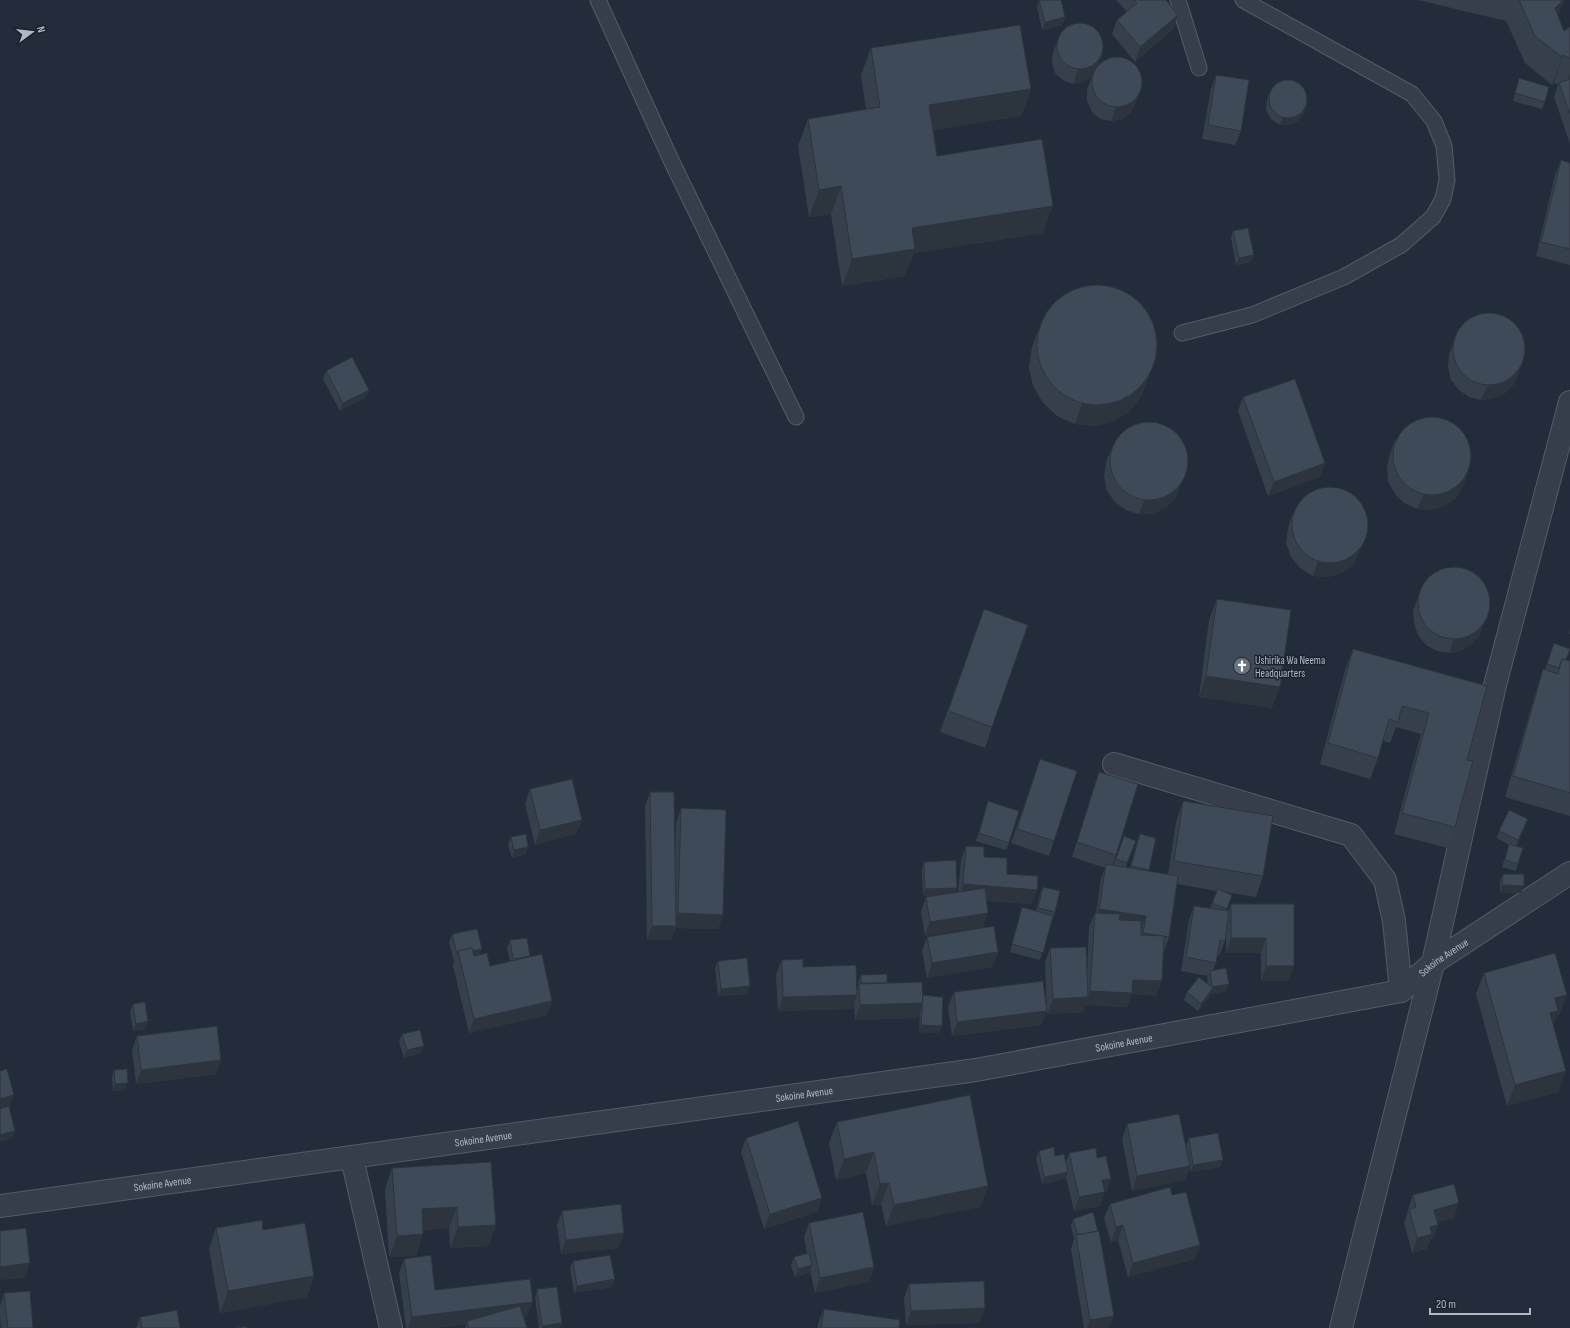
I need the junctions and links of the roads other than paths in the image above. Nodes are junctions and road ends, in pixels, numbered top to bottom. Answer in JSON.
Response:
{"nodes":[{"id":1,"x":598,"y":0,"type":"edge"},
{"id":2,"x":1178,"y":0,"type":"edge"},
{"id":3,"x":1243,"y":0,"type":"edge"},
{"id":4,"x":1199,"y":68,"type":"dead end"},
{"id":5,"x":1182,"y":333,"type":"dead end"},
{"id":6,"x":1570,"y":402,"type":"edge"},
{"id":7,"x":796,"y":417,"type":"dead end"},
{"id":8,"x":1114,"y":764,"type":"dead end"},
{"id":9,"x":1570,"y":873,"type":"edge"},
{"id":10,"x":1433,"y":963,"type":"junction"},
{"id":11,"x":1401,"y":992,"type":"junction"},
{"id":12,"x":352,"y":1158,"type":"junction"},
{"id":13,"x":0,"y":1206,"type":"edge"},
{"id":14,"x":391,"y":1328,"type":"edge"},
{"id":15,"x":1341,"y":1328,"type":"edge"}],
"edges":[{"from":1,"to":7,"type":"lane"},
{"from":2,"to":4,"type":"lane"},
{"from":3,"to":5,"type":"lane"},
{"from":6,"to":10,"type":"street"},
{"from":8,"to":11,"type":"street"},
{"from":9,"to":10,"type":"street","name":"Sokoine Avenue"},
{"from":10,"to":11,"type":"street","name":"Sokoine Avenue"},
{"from":10,"to":15,"type":"street"},
{"from":11,"to":12,"type":"street","name":"Sokoine Avenue"},
{"from":12,"to":13,"type":"street","name":"Sokoine Avenue"},
{"from":12,"to":14,"type":"street"}]}
